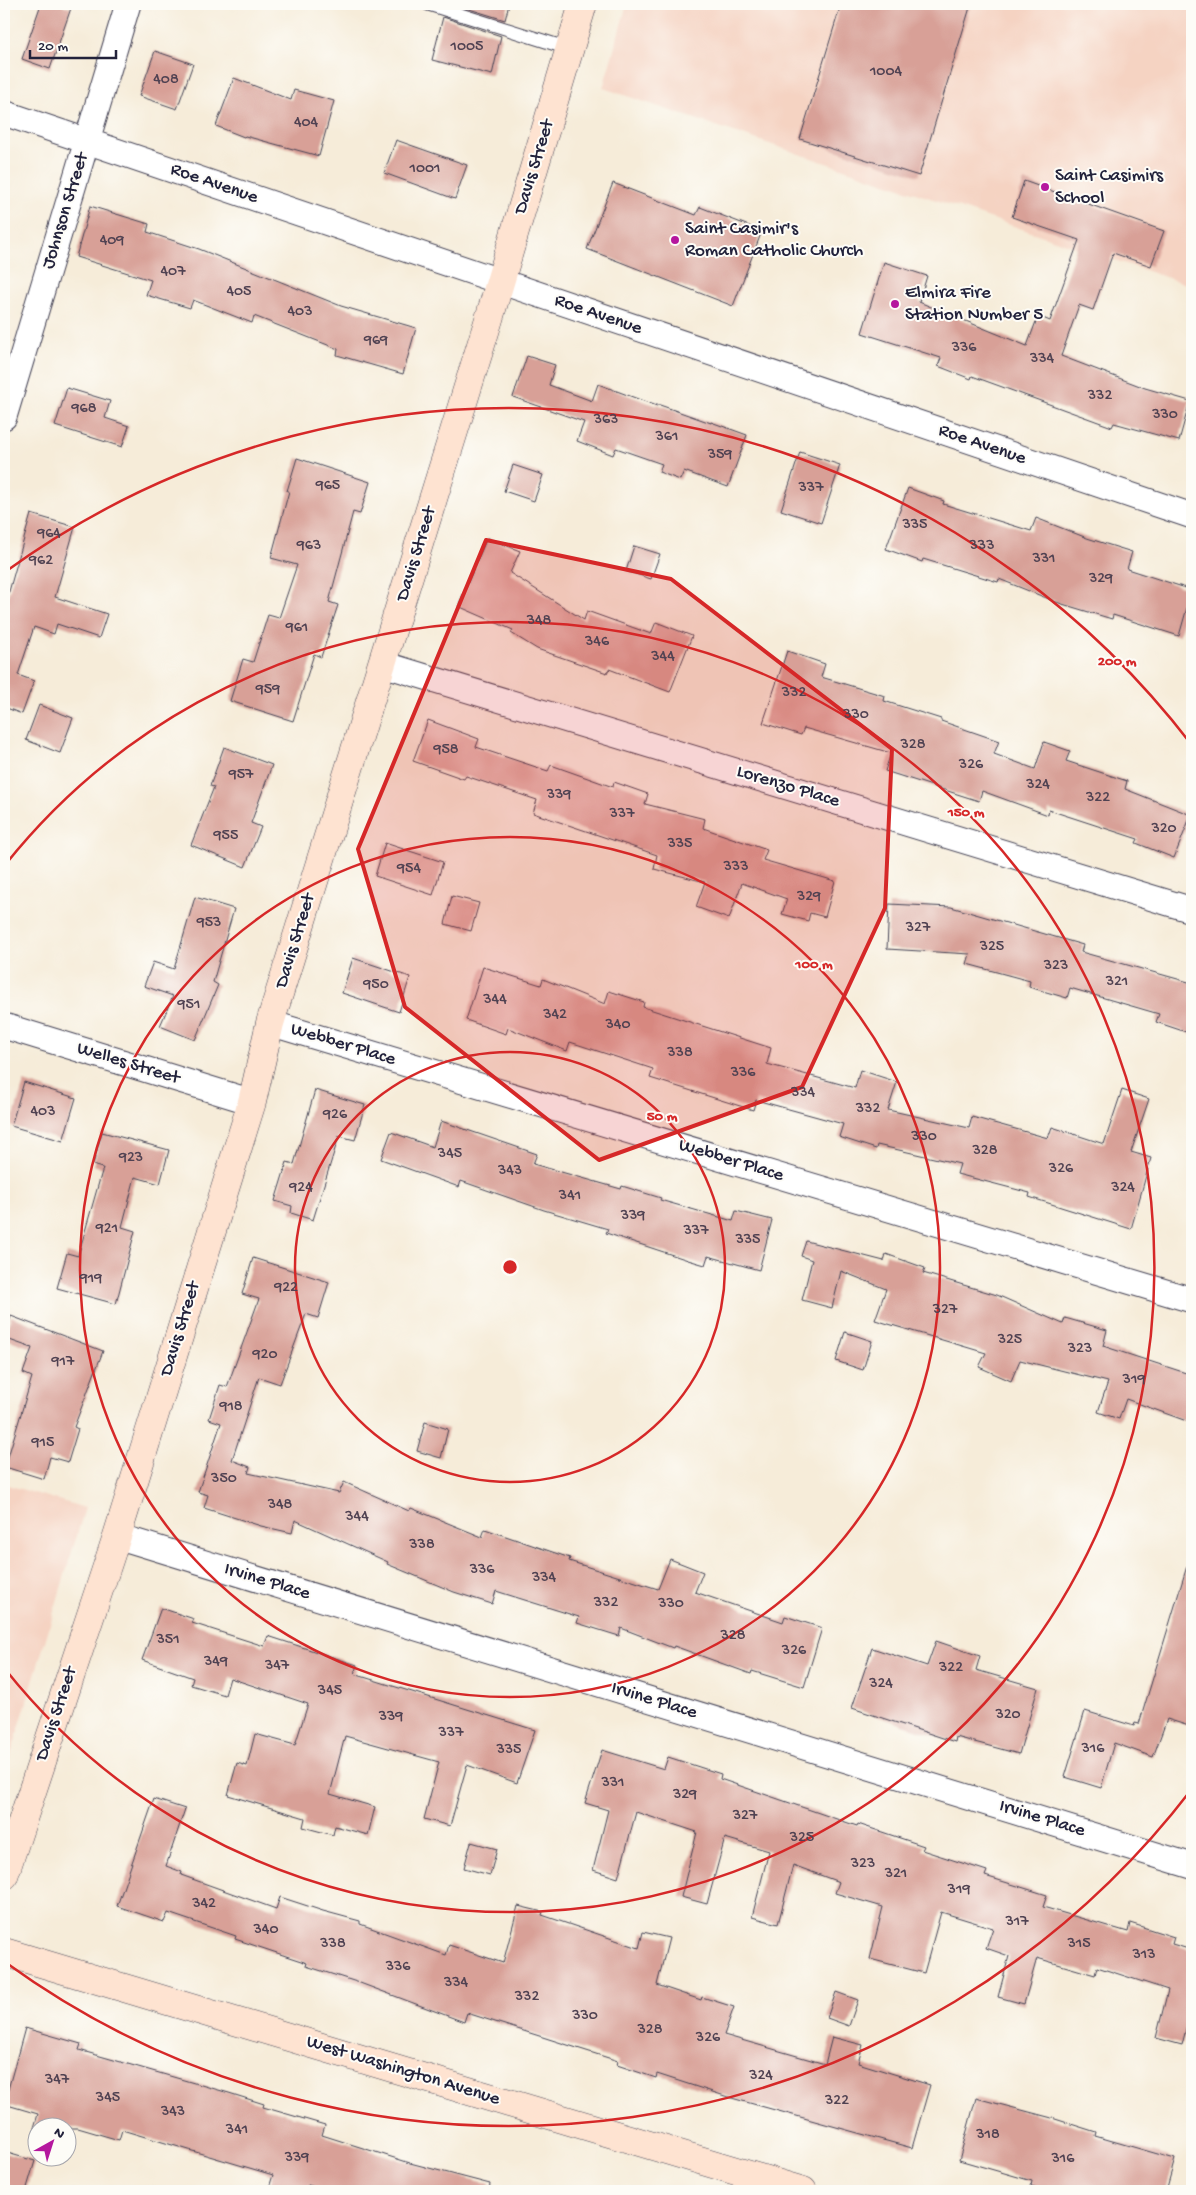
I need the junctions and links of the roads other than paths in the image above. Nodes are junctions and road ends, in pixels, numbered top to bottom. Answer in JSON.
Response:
{"nodes":[{"id":1,"x":128,"y":4,"type":"edge"},
{"id":2,"x":427,"y":4,"type":"edge"},
{"id":3,"x":584,"y":4,"type":"edge"},
{"id":4,"x":570,"y":49,"type":"junction"},
{"id":5,"x":4,"y":113,"type":"edge"},
{"id":6,"x":87,"y":141,"type":"junction"},
{"id":7,"x":500,"y":282,"type":"junction"},
{"id":8,"x":4,"y":417,"type":"edge"},
{"id":9,"x":1192,"y":516,"type":"edge"},
{"id":10,"x":383,"y":664,"type":"junction"},
{"id":11,"x":1192,"y":910,"type":"edge"},
{"id":12,"x":270,"y":1023,"type":"junction"},
{"id":13,"x":4,"y":1026,"type":"edge"},
{"id":14,"x":252,"y":1102,"type":"junction"},
{"id":15,"x":1192,"y":1300,"type":"edge"},
{"id":16,"x":117,"y":1536,"type":"junction"},
{"id":17,"x":1192,"y":1866,"type":"edge"},
{"id":18,"x":4,"y":1876,"type":"edge"},
{"id":19,"x":4,"y":1952,"type":"edge"},
{"id":20,"x":803,"y":2191,"type":"edge"}],
"edges":[{"from":1,"to":6,"type":"street","name":"Johnson Street"},
{"from":2,"to":4,"type":"lane"},
{"from":3,"to":4,"type":"street","name":"Davis Street"},
{"from":4,"to":7,"type":"street","name":"Davis Street"},
{"from":5,"to":6,"type":"street","name":"Roe Avenue"},
{"from":6,"to":7,"type":"street","name":"Roe Avenue"},
{"from":6,"to":8,"type":"street","name":"Johnson Street"},
{"from":7,"to":9,"type":"street","name":"Roe Avenue"},
{"from":7,"to":10,"type":"street","name":"Davis Street"},
{"from":10,"to":11,"type":"street","name":"Lorenzo Place"},
{"from":10,"to":12,"type":"street","name":"Davis Street"},
{"from":12,"to":14,"type":"street","name":"Davis Street"},
{"from":12,"to":15,"type":"street","name":"Webber Place"},
{"from":13,"to":14,"type":"street","name":"Welles Street"},
{"from":14,"to":16,"type":"street","name":"Davis Street"},
{"from":16,"to":17,"type":"street","name":"Irvine Place"},
{"from":16,"to":18,"type":"street","name":"Davis Street"},
{"from":19,"to":20,"type":"street","name":"West Washington Avenue"}]}
